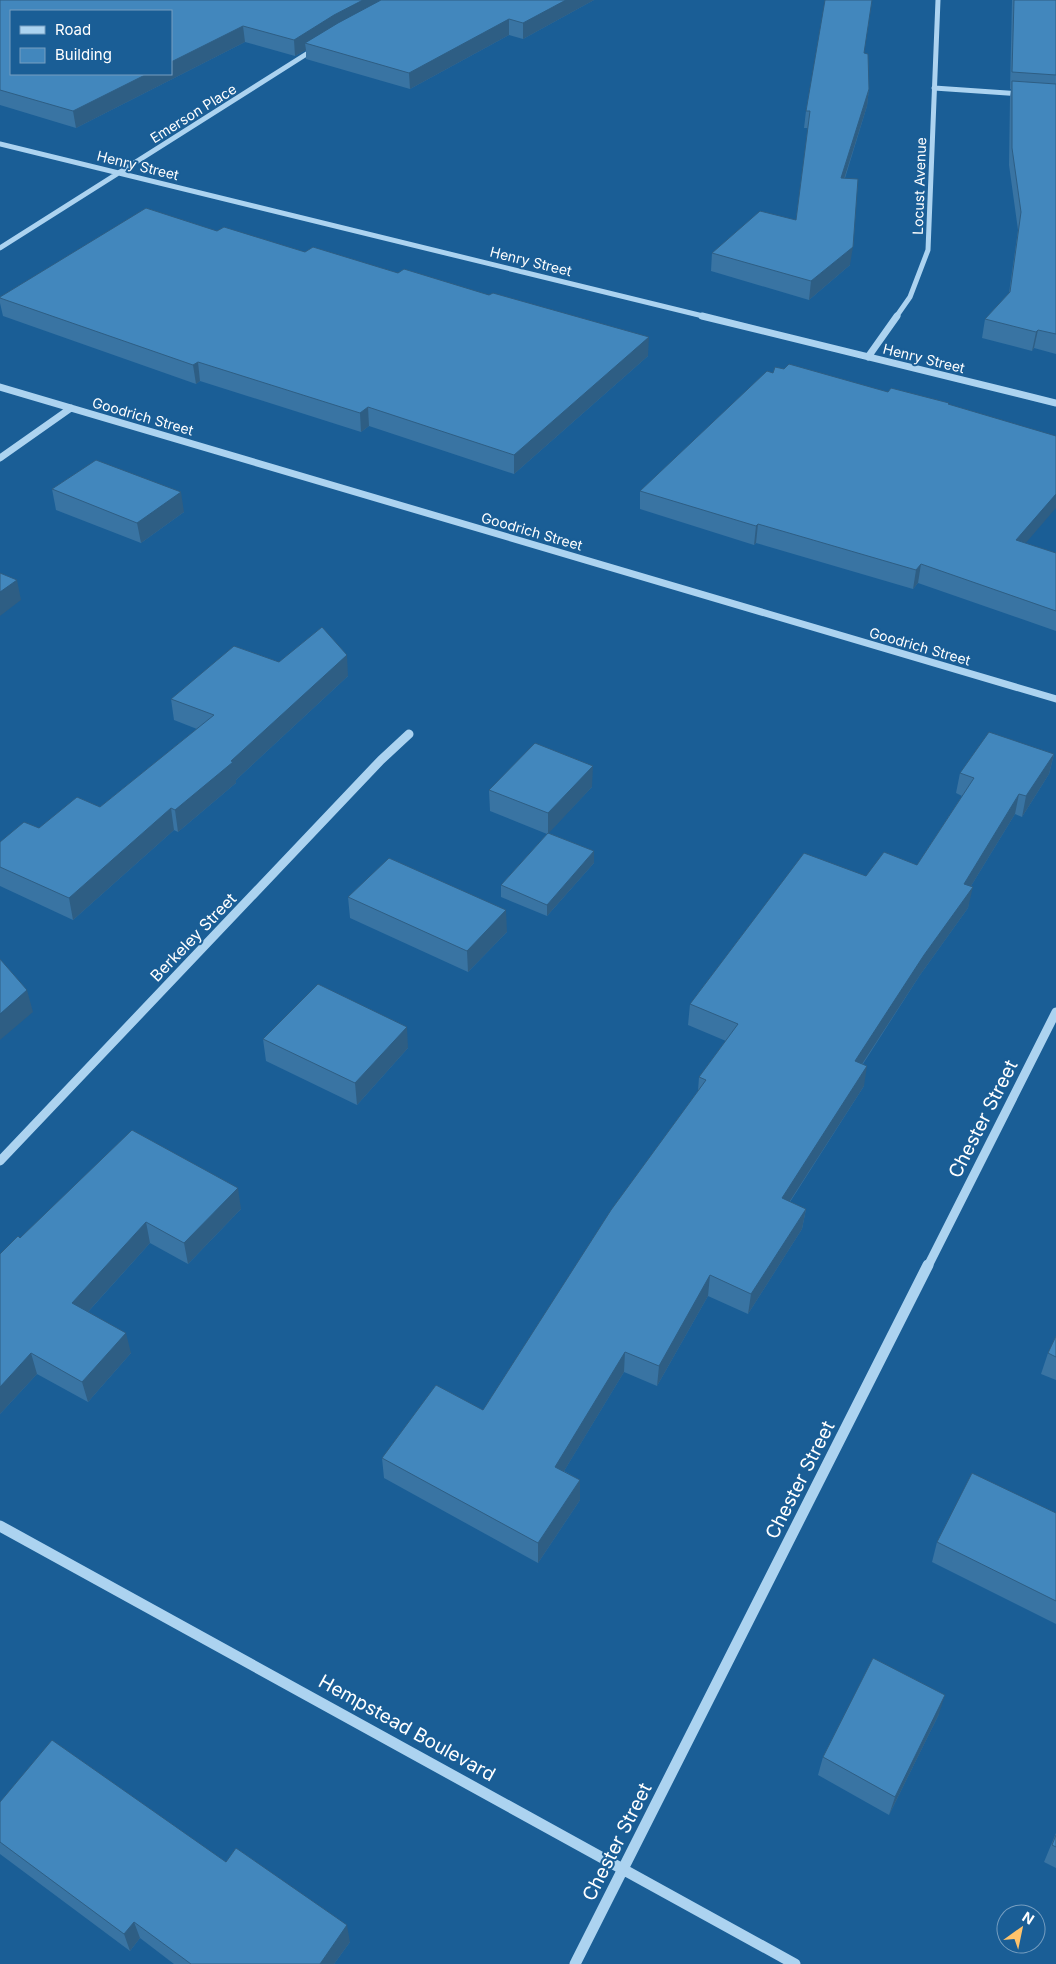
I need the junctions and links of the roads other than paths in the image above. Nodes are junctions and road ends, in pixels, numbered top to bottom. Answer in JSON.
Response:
{"nodes":[{"id":1,"x":938,"y":0,"type":"edge"},
{"id":2,"x":320,"y":45,"type":"edge"},
{"id":3,"x":934,"y":88,"type":"junction"},
{"id":4,"x":1028,"y":94,"type":"edge"},
{"id":5,"x":0,"y":144,"type":"edge"},
{"id":6,"x":119,"y":173,"type":"junction"},
{"id":7,"x":0,"y":248,"type":"edge"},
{"id":8,"x":868,"y":357,"type":"junction"},
{"id":9,"x":0,"y":387,"type":"edge"},
{"id":10,"x":1056,"y":404,"type":"edge"},
{"id":11,"x":71,"y":408,"type":"junction"},
{"id":12,"x":0,"y":458,"type":"edge"},
{"id":13,"x":1056,"y":699,"type":"edge"},
{"id":14,"x":409,"y":734,"type":"dead end"},
{"id":15,"x":1056,"y":1012,"type":"edge"},
{"id":16,"x":0,"y":1161,"type":"edge"},
{"id":17,"x":0,"y":1526,"type":"edge"},
{"id":18,"x":623,"y":1869,"type":"junction"},
{"id":19,"x":575,"y":1964,"type":"edge"},
{"id":20,"x":795,"y":1964,"type":"edge"}],
"edges":[{"from":1,"to":3,"type":"street","name":"Locust Avenue"},
{"from":2,"to":6,"type":"street","name":"Emerson Place"},
{"from":3,"to":4,"type":"street"},
{"from":3,"to":8,"type":"street","name":"Locust Avenue"},
{"from":5,"to":6,"type":"street","name":"Henry Street"},
{"from":6,"to":7,"type":"street","name":"Emerson Place"},
{"from":6,"to":8,"type":"street","name":"Henry Street"},
{"from":8,"to":10,"type":"street","name":"Henry Street"},
{"from":9,"to":11,"type":"street","name":"Goodrich Street"},
{"from":11,"to":12,"type":"street"},
{"from":11,"to":13,"type":"street","name":"Goodrich Street"},
{"from":14,"to":16,"type":"street","name":"Berkeley Street"},
{"from":15,"to":18,"type":"street","name":"Chester Street"},
{"from":17,"to":18,"type":"street","name":"Hempstead Boulevard"},
{"from":18,"to":19,"type":"street","name":"Chester Street"},
{"from":18,"to":20,"type":"street","name":"Hempstead Boulevard"}]}
